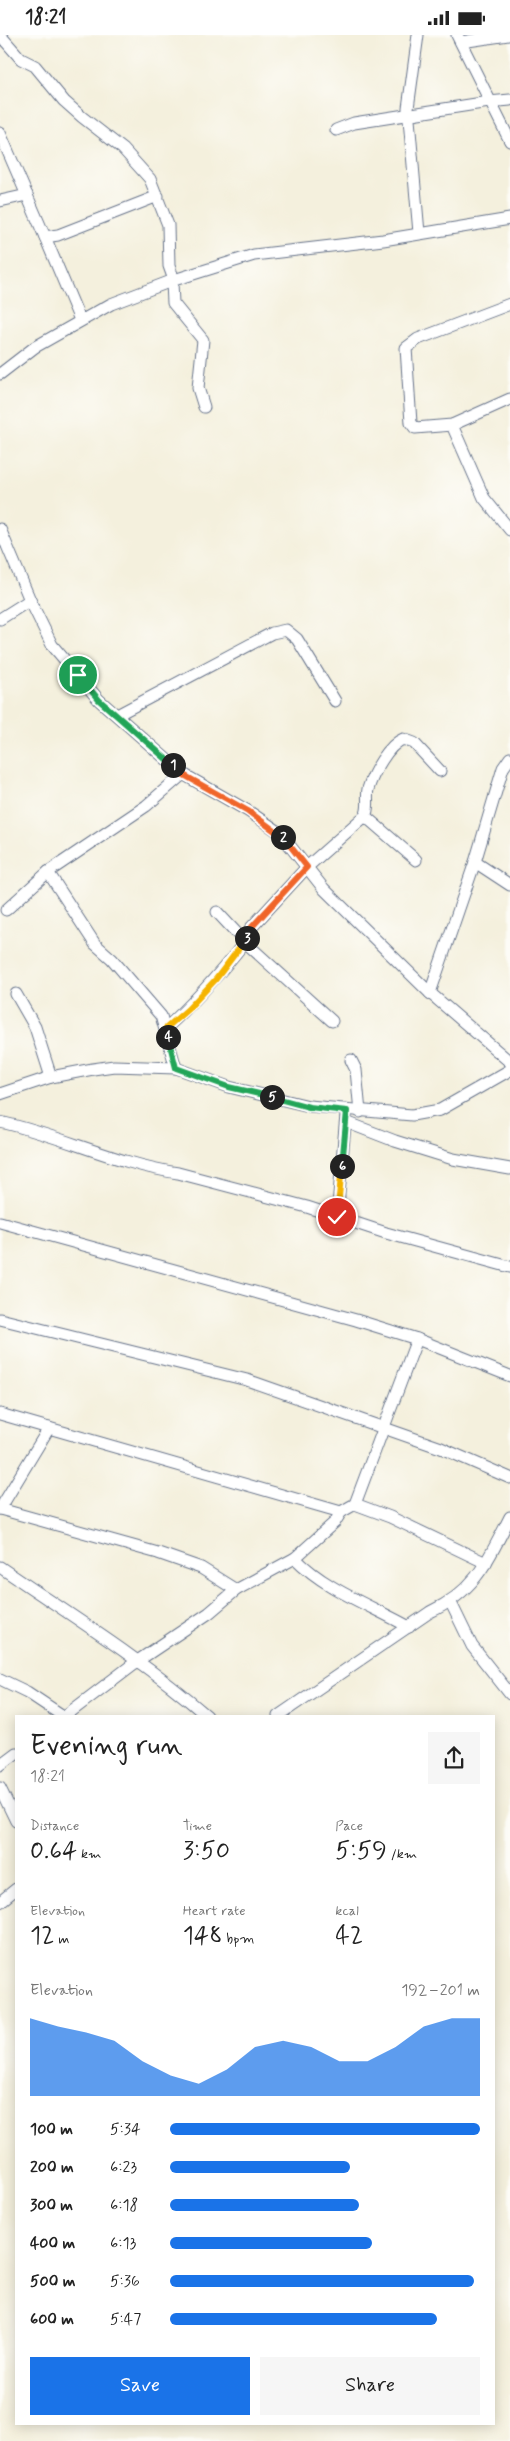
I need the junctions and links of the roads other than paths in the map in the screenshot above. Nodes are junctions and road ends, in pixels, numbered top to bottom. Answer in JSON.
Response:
{"nodes":[{"id":1,"x":0,"y":35,"type":"edge"},
{"id":2,"x":418,"y":35,"type":"edge"},
{"id":3,"x":508,"y":35,"type":"edge"},
{"id":4,"x":459,"y":39,"type":"edge"},
{"id":5,"x":510,"y":100,"type":"edge"},
{"id":6,"x":489,"y":101,"type":"junction"},
{"id":7,"x":409,"y":116,"type":"junction"},
{"id":8,"x":336,"y":130,"type":"dead end"},
{"id":9,"x":0,"y":133,"type":"edge"},
{"id":10,"x":510,"y":141,"type":"edge"},
{"id":11,"x":26,"y":195,"type":"junction"},
{"id":12,"x":158,"y":196,"type":"junction"},
{"id":13,"x":0,"y":201,"type":"edge"},
{"id":14,"x":510,"y":219,"type":"edge"},
{"id":15,"x":419,"y":233,"type":"junction"},
{"id":16,"x":45,"y":237,"type":"junction"},
{"id":17,"x":173,"y":281,"type":"junction"},
{"id":18,"x":510,"y":304,"type":"edge"},
{"id":19,"x":80,"y":320,"type":"junction"},
{"id":20,"x":0,"y":374,"type":"edge"},
{"id":21,"x":510,"y":399,"type":"edge"},
{"id":22,"x":204,"y":407,"type":"dead end"},
{"id":23,"x":452,"y":425,"type":"junction"},
{"id":24,"x":0,"y":529,"type":"edge"},
{"id":25,"x":510,"y":529,"type":"edge"},
{"id":26,"x":30,"y":601,"type":"junction"},
{"id":27,"x":0,"y":619,"type":"edge"},
{"id":28,"x":335,"y":701,"type":"dead end"},
{"id":29,"x":117,"y":715,"type":"junction"},
{"id":30,"x":510,"y":758,"type":"edge"},
{"id":31,"x":440,"y":771,"type":"dead end"},
{"id":32,"x":182,"y":774,"type":"junction"},
{"id":33,"x":365,"y":816,"type":"junction"},
{"id":34,"x":416,"y":860,"type":"dead end"},
{"id":35,"x":475,"y":862,"type":"junction"},
{"id":36,"x":307,"y":867,"type":"junction"},
{"id":37,"x":48,"y":872,"type":"junction"},
{"id":38,"x":510,"y":885,"type":"edge"},
{"id":39,"x":6,"y":911,"type":"dead end"},
{"id":40,"x":217,"y":912,"type":"dead end"},
{"id":41,"x":245,"y":941,"type":"junction"},
{"id":42,"x":430,"y":993,"type":"junction"},
{"id":43,"x":16,"y":994,"type":"dead end"},
{"id":44,"x":332,"y":1021,"type":"dead end"},
{"id":45,"x":165,"y":1029,"type":"junction"},
{"id":46,"x":350,"y":1060,"type":"dead end"},
{"id":47,"x":510,"y":1062,"type":"edge"},
{"id":48,"x":176,"y":1068,"type":"junction"},
{"id":49,"x":510,"y":1070,"type":"edge"},
{"id":50,"x":51,"y":1077,"type":"junction"},
{"id":51,"x":0,"y":1094,"type":"edge"},
{"id":52,"x":360,"y":1112,"type":"junction"},
{"id":53,"x":346,"y":1116,"type":"junction"},
{"id":54,"x":0,"y":1121,"type":"edge"},
{"id":55,"x":510,"y":1169,"type":"edge"},
{"id":56,"x":337,"y":1217,"type":"junction"},
{"id":57,"x":0,"y":1222,"type":"edge"},
{"id":58,"x":510,"y":1267,"type":"edge"},
{"id":59,"x":0,"y":1319,"type":"edge"},
{"id":60,"x":417,"y":1339,"type":"junction"},
{"id":61,"x":510,"y":1376,"type":"edge"},
{"id":62,"x":0,"y":1414,"type":"edge"},
{"id":63,"x":383,"y":1427,"type":"junction"},
{"id":64,"x":49,"y":1428,"type":"junction"},
{"id":65,"x":510,"y":1478,"type":"edge"},
{"id":66,"x":354,"y":1504,"type":"junction"},
{"id":67,"x":0,"y":1509,"type":"edge"},
{"id":68,"x":341,"y":1512,"type":"junction"},
{"id":69,"x":510,"y":1517,"type":"edge"},
{"id":70,"x":295,"y":1558,"type":"junction"},
{"id":71,"x":486,"y":1563,"type":"junction"},
{"id":72,"x":0,"y":1567,"type":"edge"},
{"id":73,"x":236,"y":1590,"type":"junction"},
{"id":74,"x":451,"y":1603,"type":"junction"},
{"id":75,"x":409,"y":1627,"type":"junction"},
{"id":76,"x":136,"y":1662,"type":"junction"},
{"id":77,"x":0,"y":1679,"type":"edge"},
{"id":78,"x":510,"y":1694,"type":"edge"},
{"id":79,"x":62,"y":1715,"type":"edge"},
{"id":80,"x":65,"y":1715,"type":"edge"},
{"id":81,"x":206,"y":1715,"type":"edge"},
{"id":82,"x":279,"y":1715,"type":"edge"},
{"id":83,"x":15,"y":1754,"type":"edge"},
{"id":84,"x":0,"y":1765,"type":"edge"},
{"id":85,"x":0,"y":1788,"type":"edge"},
{"id":86,"x":15,"y":1819,"type":"edge"},
{"id":87,"x":15,"y":1890,"type":"edge"},
{"id":88,"x":0,"y":1902,"type":"edge"}],
"edges":[{"from":1,"to":12,"type":"street"},
{"from":2,"to":7,"type":"street"},
{"from":3,"to":4,"type":"street"},
{"from":4,"to":6,"type":"street"},
{"from":5,"to":6,"type":"street"},
{"from":6,"to":7,"type":"street"},
{"from":6,"to":10,"type":"street"},
{"from":7,"to":8,"type":"street"},
{"from":7,"to":15,"type":"street"},
{"from":9,"to":11,"type":"street"},
{"from":11,"to":13,"type":"street"},
{"from":11,"to":16,"type":"street"},
{"from":12,"to":16,"type":"street"},
{"from":12,"to":17,"type":"street"},
{"from":14,"to":15,"type":"street"},
{"from":15,"to":17,"type":"street"},
{"from":16,"to":19,"type":"street"},
{"from":17,"to":19,"type":"street"},
{"from":17,"to":22,"type":"street"},
{"from":18,"to":23,"type":"street"},
{"from":19,"to":20,"type":"street"},
{"from":21,"to":23,"type":"street"},
{"from":23,"to":25,"type":"street"},
{"from":24,"to":26,"type":"street"},
{"from":26,"to":27,"type":"street"},
{"from":26,"to":29,"type":"street"},
{"from":28,"to":29,"type":"street"},
{"from":29,"to":32,"type":"street"},
{"from":30,"to":35,"type":"street"},
{"from":31,"to":33,"type":"street"},
{"from":32,"to":36,"type":"street"},
{"from":32,"to":37,"type":"street"},
{"from":33,"to":34,"type":"street"},
{"from":33,"to":36,"type":"street"},
{"from":35,"to":38,"type":"street"},
{"from":35,"to":42,"type":"street"},
{"from":36,"to":41,"type":"street"},
{"from":36,"to":42,"type":"street"},
{"from":37,"to":39,"type":"street"},
{"from":37,"to":45,"type":"street"},
{"from":40,"to":41,"type":"street"},
{"from":41,"to":44,"type":"street"},
{"from":41,"to":45,"type":"street"},
{"from":42,"to":47,"type":"street"},
{"from":43,"to":50,"type":"street"},
{"from":45,"to":48,"type":"street"},
{"from":46,"to":52,"type":"street"},
{"from":48,"to":50,"type":"street"},
{"from":48,"to":53,"type":"street"},
{"from":49,"to":52,"type":"street"},
{"from":50,"to":51,"type":"street"},
{"from":52,"to":53,"type":"street"},
{"from":53,"to":55,"type":"street"},
{"from":53,"to":56,"type":"street"},
{"from":54,"to":56,"type":"street"},
{"from":56,"to":58,"type":"street"},
{"from":57,"to":60,"type":"street"},
{"from":59,"to":63,"type":"street"},
{"from":60,"to":61,"type":"street"},
{"from":60,"to":63,"type":"street"},
{"from":62,"to":64,"type":"street"},
{"from":63,"to":65,"type":"street"},
{"from":63,"to":66,"type":"street"},
{"from":64,"to":67,"type":"street"},
{"from":64,"to":68,"type":"street"},
{"from":66,"to":68,"type":"street"},
{"from":66,"to":71,"type":"street"},
{"from":67,"to":73,"type":"street"},
{"from":68,"to":70,"type":"street"},
{"from":69,"to":71,"type":"street"},
{"from":70,"to":73,"type":"street"},
{"from":70,"to":75,"type":"street"},
{"from":71,"to":74,"type":"street"},
{"from":72,"to":76,"type":"street"},
{"from":73,"to":76,"type":"street"},
{"from":74,"to":75,"type":"street"},
{"from":74,"to":78,"type":"street"},
{"from":75,"to":82,"type":"street"},
{"from":76,"to":80,"type":"street"},
{"from":76,"to":81,"type":"street"},
{"from":77,"to":79,"type":"street"},
{"from":83,"to":84,"type":"street"},
{"from":85,"to":86,"type":"street"},
{"from":87,"to":88,"type":"street"}]}
